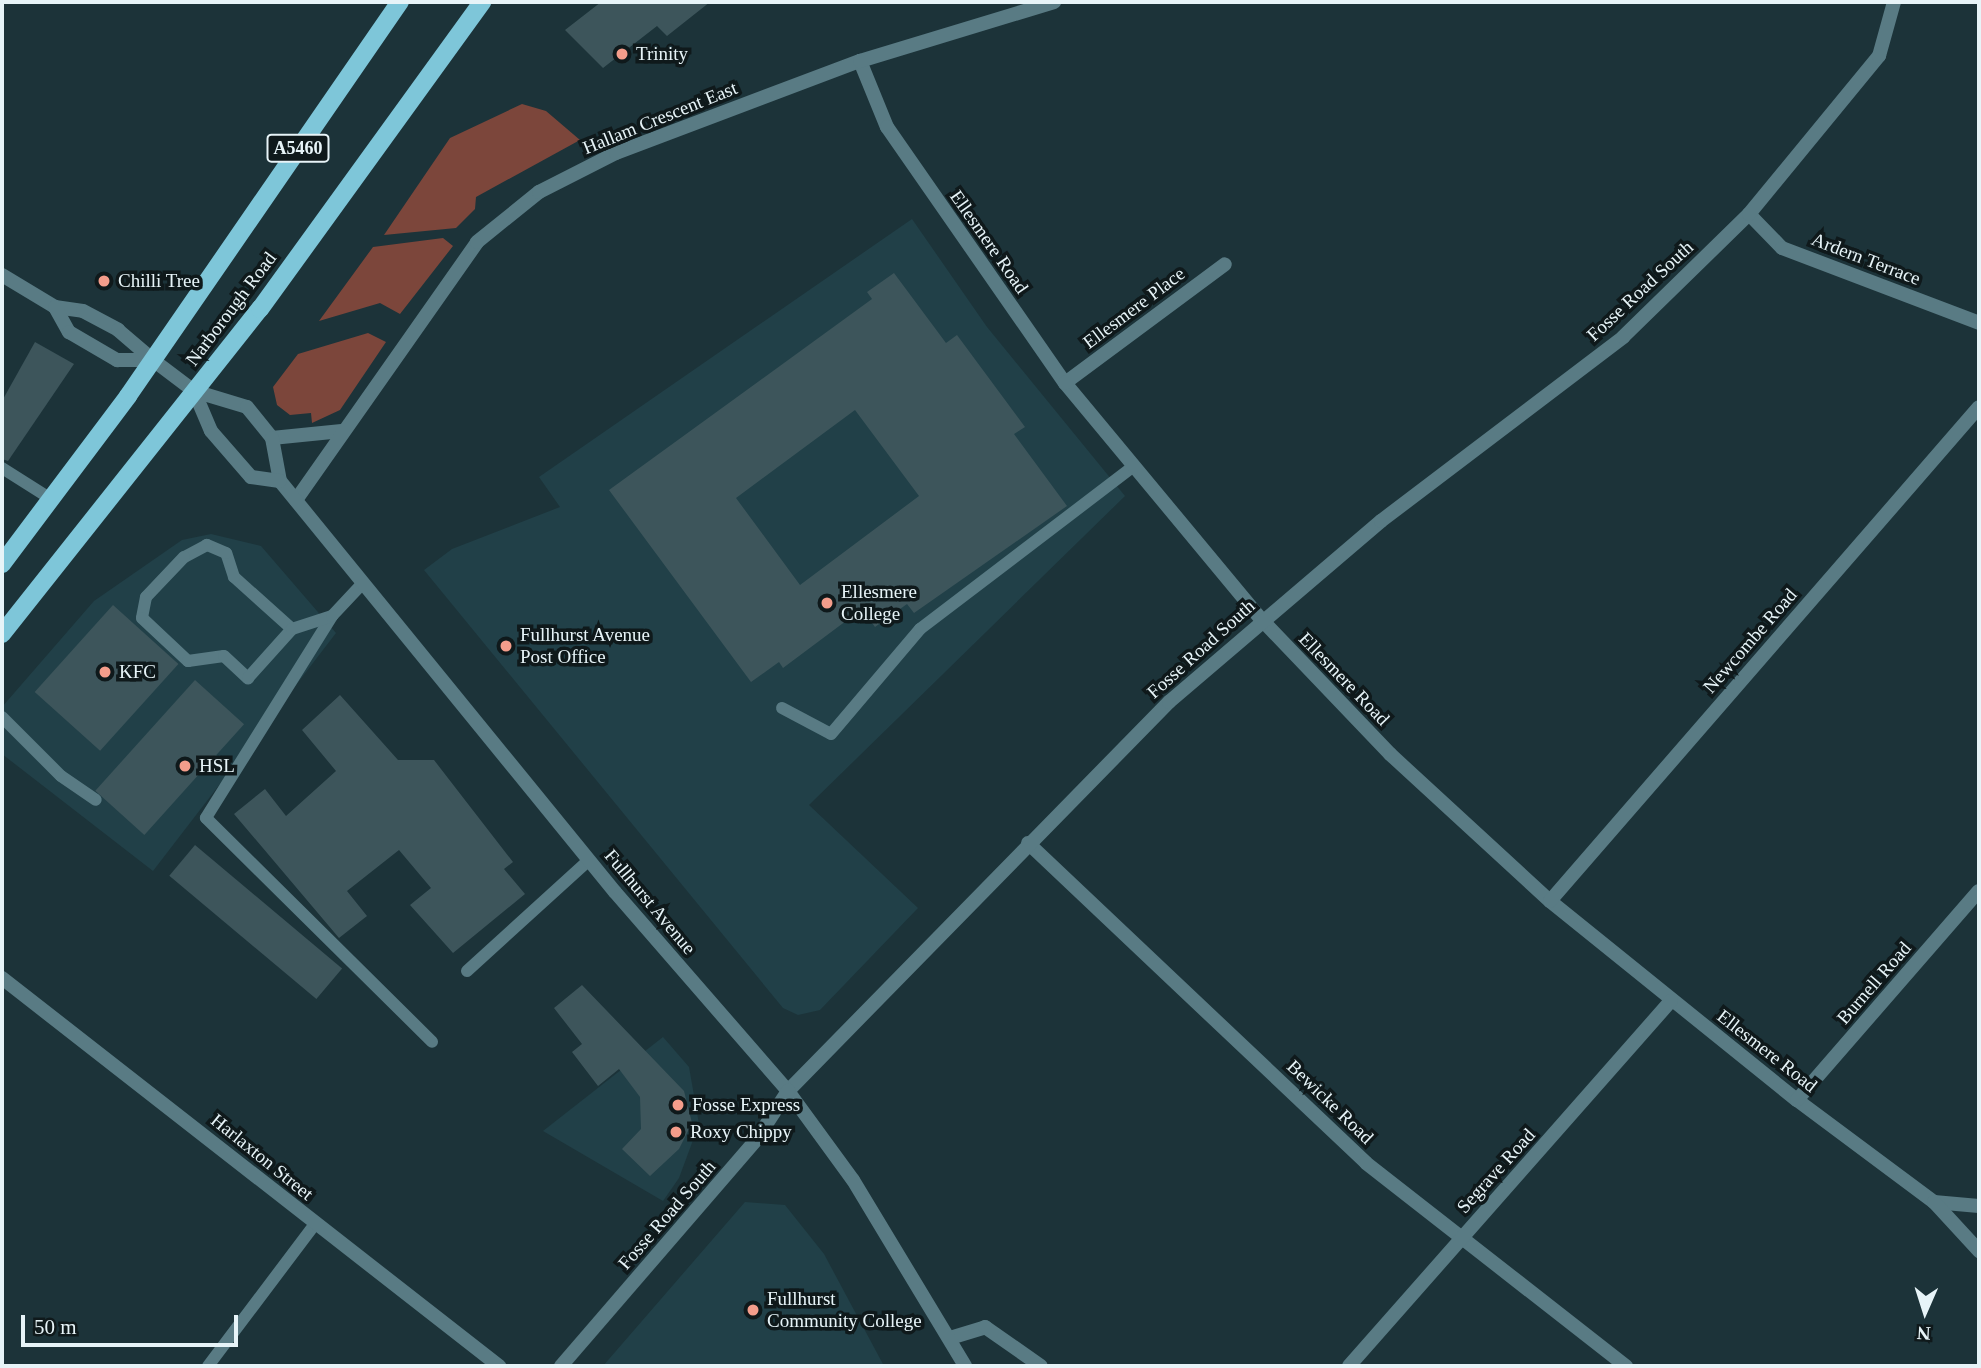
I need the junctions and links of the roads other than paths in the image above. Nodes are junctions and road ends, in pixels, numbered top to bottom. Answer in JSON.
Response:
{"nodes":[{"id":1,"x":400,"y":2,"type":"edge"},
{"id":2,"x":482,"y":2,"type":"edge"},
{"id":3,"x":1054,"y":2,"type":"edge"},
{"id":4,"x":1894,"y":2,"type":"edge"},
{"id":5,"x":860,"y":61,"type":"junction"},
{"id":6,"x":1749,"y":214,"type":"junction"},
{"id":7,"x":1225,"y":264,"type":"dead end"},
{"id":8,"x":2,"y":275,"type":"edge"},
{"id":9,"x":55,"y":307,"type":"junction"},
{"id":10,"x":1979,"y":323,"type":"edge"},
{"id":11,"x":153,"y":360,"type":"junction"},
{"id":12,"x":1065,"y":383,"type":"junction"},
{"id":13,"x":194,"y":391,"type":"junction"},
{"id":14,"x":1979,"y":407,"type":"edge"},
{"id":15,"x":342,"y":431,"type":"junction"},
{"id":16,"x":272,"y":438,"type":"junction"},
{"id":17,"x":1133,"y":467,"type":"junction"},
{"id":18,"x":2,"y":468,"type":"edge"},
{"id":19,"x":280,"y":481,"type":"junction"},
{"id":20,"x":51,"y":499,"type":"junction"},
{"id":21,"x":296,"y":500,"type":"junction"},
{"id":22,"x":2,"y":564,"type":"edge"},
{"id":23,"x":363,"y":583,"type":"junction"},
{"id":24,"x":332,"y":616,"type":"junction"},
{"id":25,"x":1261,"y":620,"type":"junction"},
{"id":26,"x":292,"y":629,"type":"junction"},
{"id":27,"x":2,"y":634,"type":"edge"},
{"id":28,"x":782,"y":708,"type":"dead end"},
{"id":29,"x":2,"y":717,"type":"edge"},
{"id":30,"x":96,"y":800,"type":"dead end"},
{"id":31,"x":1028,"y":843,"type":"junction"},
{"id":32,"x":590,"y":860,"type":"junction"},
{"id":33,"x":1979,"y":891,"type":"edge"},
{"id":34,"x":1550,"y":901,"type":"junction"},
{"id":35,"x":467,"y":971,"type":"dead end"},
{"id":36,"x":2,"y":978,"type":"edge"},
{"id":37,"x":1671,"y":1001,"type":"junction"},
{"id":38,"x":432,"y":1042,"type":"dead end"},
{"id":39,"x":788,"y":1091,"type":"junction"},
{"id":40,"x":1797,"y":1100,"type":"junction"},
{"id":41,"x":1934,"y":1202,"type":"junction"},
{"id":42,"x":1979,"y":1206,"type":"edge"},
{"id":43,"x":315,"y":1224,"type":"junction"},
{"id":44,"x":1462,"y":1239,"type":"junction"},
{"id":45,"x":1979,"y":1251,"type":"edge"},
{"id":46,"x":950,"y":1338,"type":"junction"},
{"id":47,"x":208,"y":1366,"type":"edge"},
{"id":48,"x":499,"y":1366,"type":"edge"},
{"id":49,"x":561,"y":1366,"type":"edge"},
{"id":50,"x":965,"y":1366,"type":"edge"},
{"id":51,"x":1041,"y":1366,"type":"edge"},
{"id":52,"x":1349,"y":1366,"type":"edge"},
{"id":53,"x":1626,"y":1366,"type":"edge"}],
"edges":[{"from":1,"to":11,"type":"main road","name":"Narborough Road","number":"A5460"},
{"from":2,"to":13,"type":"main road","name":"Narborough Road","number":"A5460"},
{"from":3,"to":5,"type":"street","name":"Hallam Crescent East"},
{"from":4,"to":6,"type":"street","name":"Fosse Road South"},
{"from":5,"to":12,"type":"street","name":"Ellesmere Road"},
{"from":5,"to":15,"type":"street","name":"Hallam Crescent East"},
{"from":6,"to":10,"type":"street","name":"Ardern Terrace"},
{"from":6,"to":25,"type":"street","name":"Fosse Road South"},
{"from":7,"to":12,"type":"street","name":"Ellesmere Place"},
{"from":8,"to":9,"type":"street"},
{"from":9,"to":11,"type":"street","name":"Fullhurst Avenue"},
{"from":9,"to":11,"type":"street"},
{"from":11,"to":13,"type":"street","name":"Fullhurst Avenue"},
{"from":11,"to":20,"type":"main road","name":"Narborough Road","number":"A5460"},
{"from":12,"to":17,"type":"street","name":"Ellesmere Road"},
{"from":13,"to":16,"type":"street","name":"Fullhurst Avenue"},
{"from":13,"to":19,"type":"street","name":"Fullhurst Avenue"},
{"from":13,"to":27,"type":"main road","name":"Narborough Road","number":"A5460"},
{"from":14,"to":34,"type":"street","name":"Newcombe Road"},
{"from":15,"to":16,"type":"street"},
{"from":15,"to":21,"type":"street","name":"Hallam Crescent East"},
{"from":16,"to":19,"type":"street","name":"Fullhurst Avenue"},
{"from":17,"to":25,"type":"street","name":"Ellesmere Road"},
{"from":17,"to":28,"type":"lane"},
{"from":18,"to":20,"type":"lane"},
{"from":19,"to":21,"type":"street","name":"Fullhurst Avenue"},
{"from":20,"to":22,"type":"main road","name":"Narborough Road","number":"A5460"},
{"from":21,"to":23,"type":"street","name":"Fullhurst Avenue"},
{"from":23,"to":24,"type":"lane"},
{"from":23,"to":32,"type":"street","name":"Fullhurst Avenue"},
{"from":24,"to":26,"type":"lane"},
{"from":24,"to":38,"type":"lane"},
{"from":25,"to":31,"type":"street","name":"Fosse Road South"},
{"from":25,"to":34,"type":"street","name":"Ellesmere Road"},
{"from":26,"to":26,"type":"lane"},
{"from":29,"to":30,"type":"lane"},
{"from":31,"to":39,"type":"street","name":"Fosse Road South"},
{"from":31,"to":44,"type":"street","name":"Bewicke Road"},
{"from":32,"to":35,"type":"lane"},
{"from":32,"to":39,"type":"street","name":"Fullhurst Avenue"},
{"from":33,"to":40,"type":"street","name":"Burnell Road"},
{"from":34,"to":37,"type":"street","name":"Ellesmere Road"},
{"from":36,"to":43,"type":"street","name":"Harlaxton Street"},
{"from":37,"to":40,"type":"street","name":"Ellesmere Road"},
{"from":37,"to":44,"type":"street","name":"Segrave Road"},
{"from":39,"to":46,"type":"street","name":"Fullhurst Avenue"},
{"from":39,"to":49,"type":"street","name":"Fosse Road South"},
{"from":40,"to":41,"type":"street","name":"Ellesmere Road"},
{"from":41,"to":42,"type":"street"},
{"from":41,"to":45,"type":"street","name":"Ellesmere Road"},
{"from":43,"to":47,"type":"lane"},
{"from":43,"to":48,"type":"street","name":"Harlaxton Street"},
{"from":44,"to":52,"type":"street","name":"Segrave Road"},
{"from":44,"to":53,"type":"street","name":"Bewicke Road"},
{"from":46,"to":50,"type":"street","name":"Fullhurst Avenue"},
{"from":46,"to":51,"type":"street"}]}
